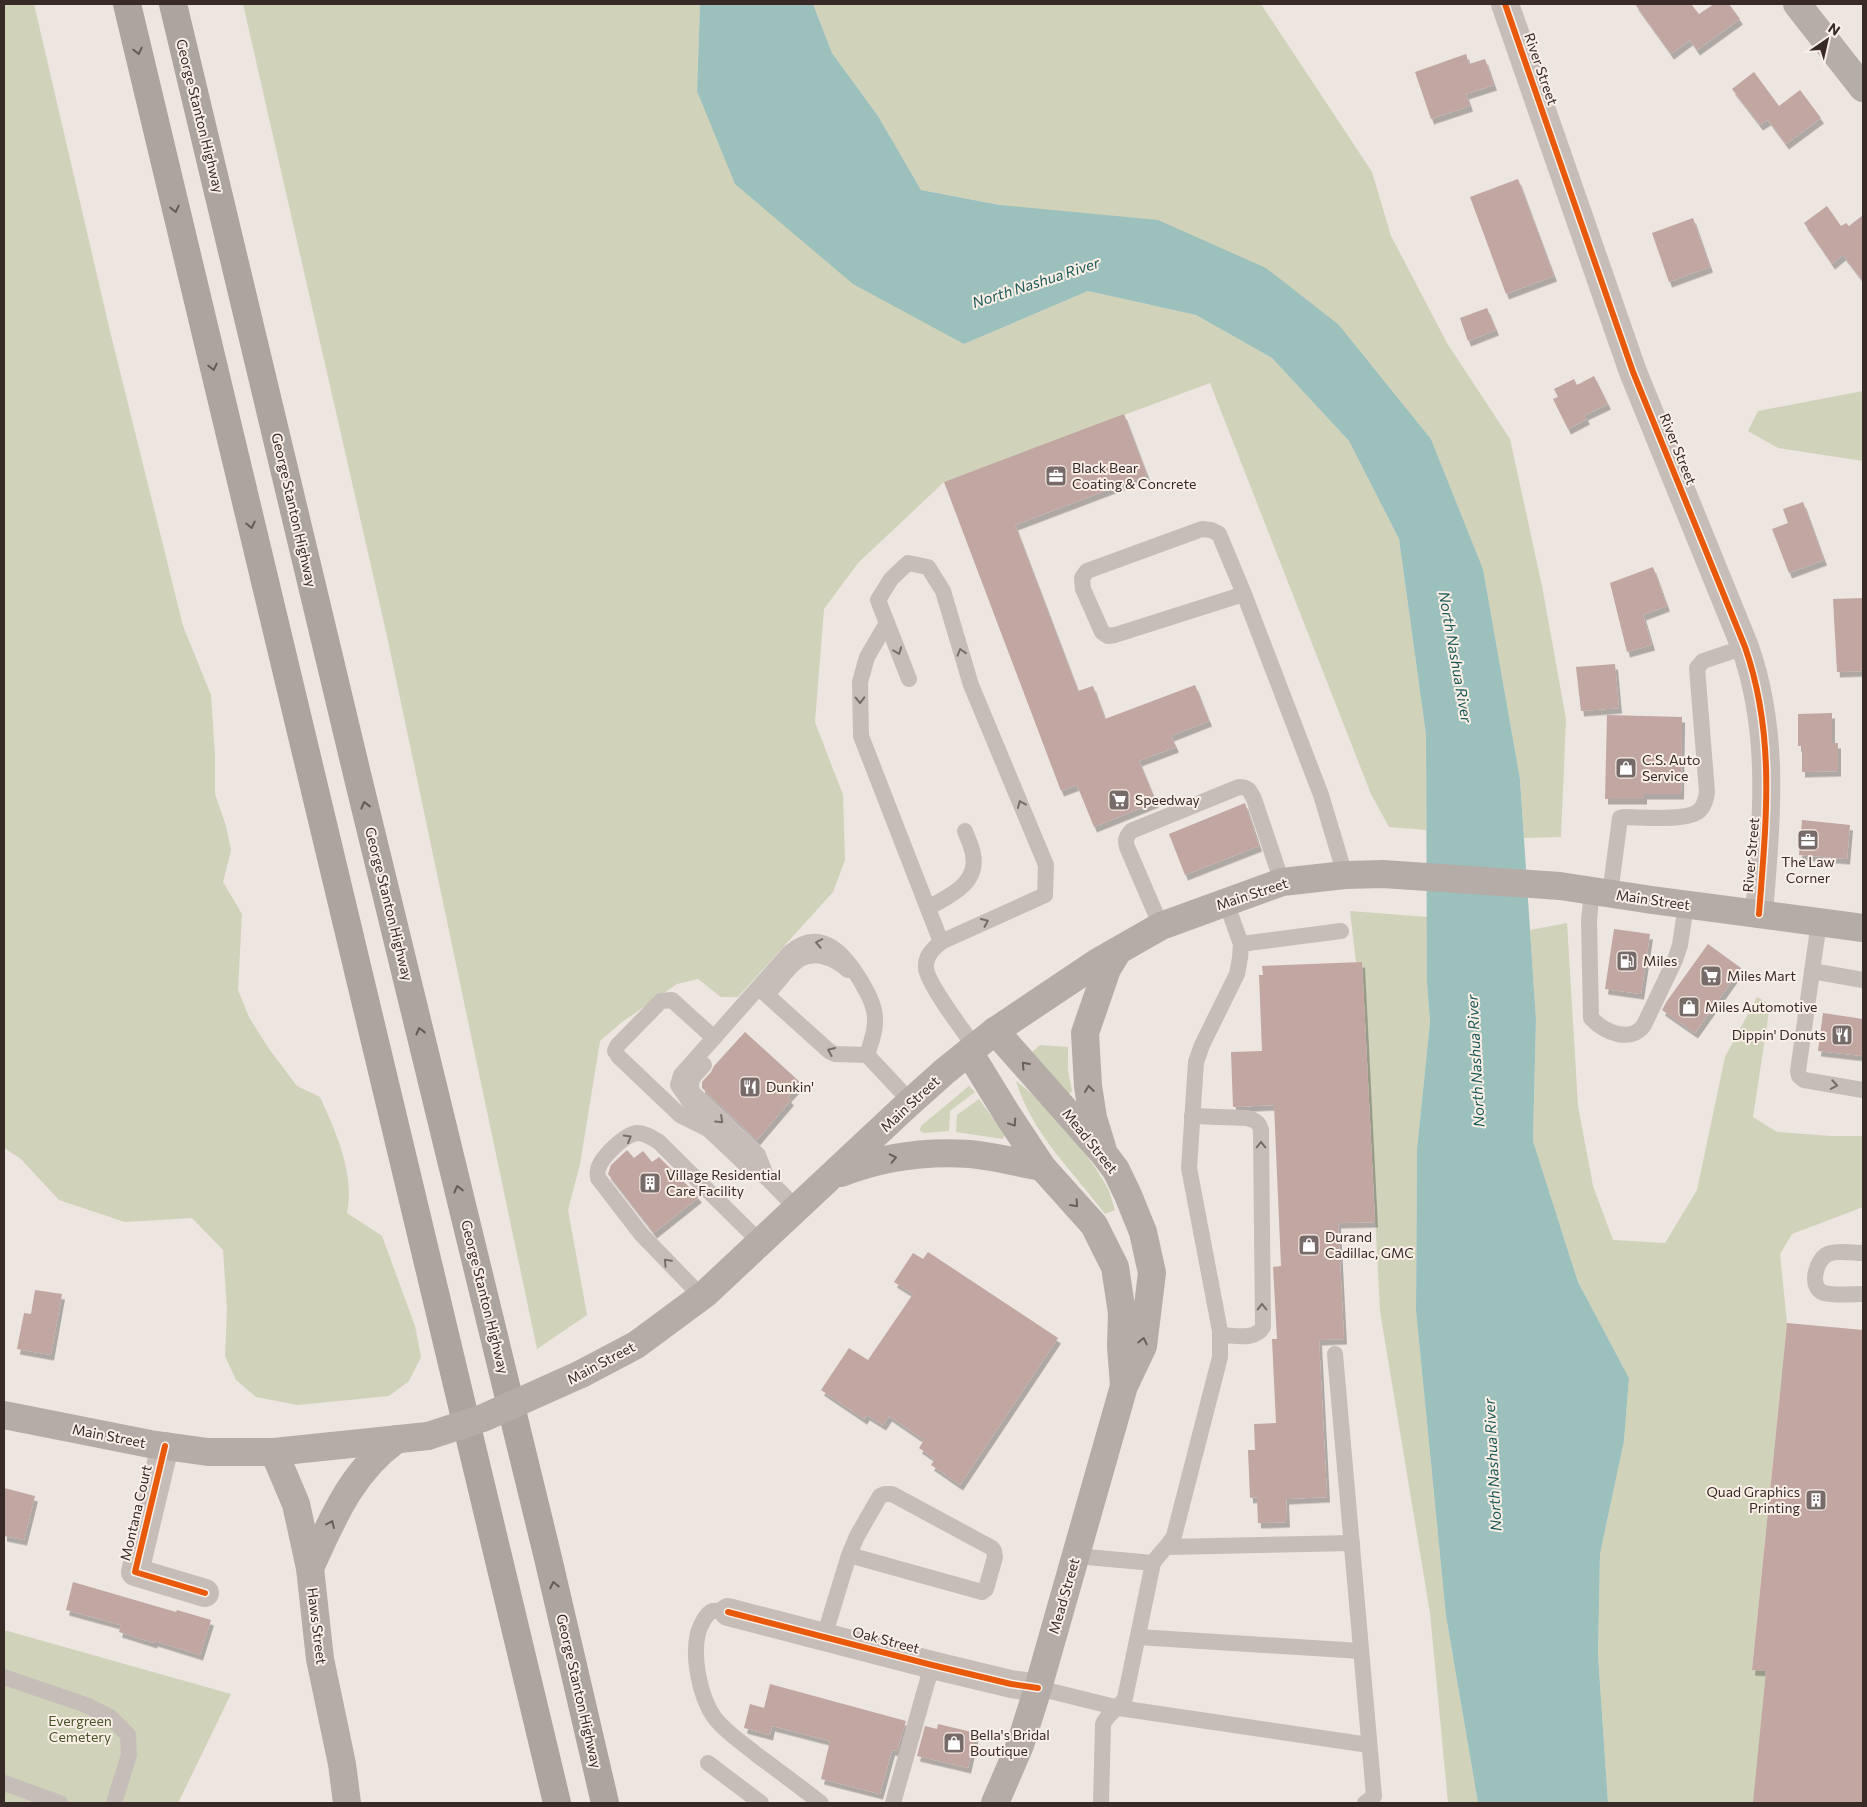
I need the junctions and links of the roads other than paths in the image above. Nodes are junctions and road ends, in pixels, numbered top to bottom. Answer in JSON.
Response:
{"nodes":[{"id":1,"x":127,"y":4,"type":"edge"},
{"id":2,"x":173,"y":4,"type":"edge"},
{"id":3,"x":1505,"y":4,"type":"edge"},
{"id":4,"x":1797,"y":4,"type":"edge"},
{"id":5,"x":1863,"y":88,"type":"edge"},
{"id":6,"x":1244,"y":594,"type":"junction"},
{"id":7,"x":887,"y":623,"type":"junction"},
{"id":8,"x":1745,"y":647,"type":"junction"},
{"id":9,"x":908,"y":679,"type":"dead end"},
{"id":10,"x":965,"y":831,"type":"dead end"},
{"id":11,"x":1345,"y":875,"type":"junction"},
{"id":12,"x":1282,"y":882,"type":"junction"},
{"id":13,"x":1601,"y":892,"type":"junction"},
{"id":14,"x":1226,"y":902,"type":"junction"},
{"id":15,"x":1686,"y":905,"type":"junction"},
{"id":16,"x":928,"y":908,"type":"junction"},
{"id":17,"x":1758,"y":914,"type":"junction"},
{"id":18,"x":1819,"y":922,"type":"junction"},
{"id":19,"x":1161,"y":926,"type":"junction"},
{"id":20,"x":1863,"y":928,"type":"edge"},
{"id":21,"x":1341,"y":931,"type":"dead end"},
{"id":22,"x":941,"y":942,"type":"junction"},
{"id":23,"x":1241,"y":944,"type":"junction"},
{"id":24,"x":1118,"y":950,"type":"junction"},
{"id":25,"x":1812,"y":971,"type":"junction"},
{"id":26,"x":1863,"y":980,"type":"edge"},
{"id":27,"x":762,"y":992,"type":"junction"},
{"id":28,"x":714,"y":1038,"type":"junction"},
{"id":29,"x":980,"y":1043,"type":"junction"},
{"id":30,"x":867,"y":1055,"type":"junction"},
{"id":31,"x":1863,"y":1090,"type":"edge"},
{"id":32,"x":911,"y":1102,"type":"junction"},
{"id":33,"x":1192,"y":1116,"type":"junction"},
{"id":34,"x":708,"y":1129,"type":"junction"},
{"id":35,"x":1104,"y":1154,"type":"junction"},
{"id":36,"x":1042,"y":1167,"type":"junction"},
{"id":37,"x":767,"y":1178,"type":"junction"},
{"id":38,"x":830,"y":1178,"type":"junction"},
{"id":39,"x":797,"y":1209,"type":"junction"},
{"id":40,"x":760,"y":1242,"type":"junction"},
{"id":41,"x":1863,"y":1253,"type":"edge"},
{"id":42,"x":1863,"y":1294,"type":"edge"},
{"id":43,"x":701,"y":1296,"type":"junction"},
{"id":44,"x":1220,"y":1335,"type":"junction"},
{"id":45,"x":1335,"y":1354,"type":"dead end"},
{"id":46,"x":1124,"y":1386,"type":"junction"},
{"id":47,"x":4,"y":1415,"type":"edge"},
{"id":48,"x":397,"y":1439,"type":"junction"},
{"id":49,"x":165,"y":1446,"type":"junction"},
{"id":50,"x":274,"y":1452,"type":"junction"},
{"id":51,"x":1352,"y":1543,"type":"junction"},
{"id":52,"x":1168,"y":1546,"type":"junction"},
{"id":53,"x":849,"y":1555,"type":"junction"},
{"id":54,"x":1076,"y":1556,"type":"junction"},
{"id":55,"x":1153,"y":1563,"type":"junction"},
{"id":56,"x":310,"y":1568,"type":"junction"},
{"id":57,"x":205,"y":1594,"type":"dead end"},
{"id":58,"x":728,"y":1612,"type":"joint"},
{"id":59,"x":824,"y":1637,"type":"junction"},
{"id":60,"x":1138,"y":1637,"type":"junction"},
{"id":61,"x":1361,"y":1650,"type":"junction"},
{"id":62,"x":932,"y":1665,"type":"junction"},
{"id":63,"x":4,"y":1677,"type":"edge"},
{"id":64,"x":1038,"y":1688,"type":"junction"},
{"id":65,"x":1118,"y":1708,"type":"junction"},
{"id":66,"x":1369,"y":1745,"type":"junction"},
{"id":67,"x":708,"y":1763,"type":"dead end"},
{"id":68,"x":4,"y":1783,"type":"edge"},
{"id":69,"x":60,"y":1803,"type":"edge"},
{"id":70,"x":114,"y":1803,"type":"edge"},
{"id":71,"x":346,"y":1803,"type":"edge"},
{"id":72,"x":557,"y":1803,"type":"edge"},
{"id":73,"x":605,"y":1803,"type":"edge"},
{"id":74,"x":761,"y":1803,"type":"edge"},
{"id":75,"x":822,"y":1803,"type":"edge"},
{"id":76,"x":893,"y":1803,"type":"edge"},
{"id":77,"x":995,"y":1803,"type":"edge"},
{"id":78,"x":1101,"y":1803,"type":"edge"},
{"id":79,"x":1365,"y":1803,"type":"edge"}],
"edges":[{"from":1,"to":72,"type":"highway","one_way":true},
{"from":73,"to":2,"type":"highway","name":"George Stanton Highway","one_way":true},
{"from":3,"to":8,"type":"street","name":"River Street"},
{"from":4,"to":5,"type":"main road"},
{"from":6,"to":6,"type":"lane"},
{"from":6,"to":11,"type":"lane"},
{"from":7,"to":9,"type":"lane","one_way":true},
{"from":7,"to":16,"type":"lane","one_way":true},
{"from":22,"to":7,"type":"lane","one_way":true},
{"from":8,"to":13,"type":"lane"},
{"from":8,"to":17,"type":"street","name":"River Street"},
{"from":10,"to":16,"type":"lane"},
{"from":11,"to":12,"type":"main road","name":"Main Street"},
{"from":11,"to":13,"type":"main road","name":"Main Street"},
{"from":12,"to":14,"type":"main road","name":"Main Street"},
{"from":12,"to":19,"type":"lane"},
{"from":13,"to":15,"type":"main road","name":"Main Street"},
{"from":13,"to":15,"type":"lane"},
{"from":14,"to":19,"type":"main road","name":"Main Street"},
{"from":14,"to":23,"type":"lane"},
{"from":15,"to":17,"type":"main road","name":"Main Street"},
{"from":16,"to":22,"type":"lane"},
{"from":17,"to":18,"type":"main road","name":"Main Street"},
{"from":18,"to":20,"type":"main road","name":"Main Street"},
{"from":18,"to":25,"type":"lane"},
{"from":19,"to":24,"type":"main road","name":"Main Street"},
{"from":21,"to":23,"type":"lane"},
{"from":22,"to":29,"type":"lane"},
{"from":23,"to":33,"type":"lane"},
{"from":24,"to":29,"type":"main road","name":"Main Street"},
{"from":35,"to":24,"type":"main road","one_way":true},
{"from":25,"to":26,"type":"lane"},
{"from":25,"to":31,"type":"lane","one_way":true},
{"from":27,"to":28,"type":"lane"},
{"from":30,"to":27,"type":"lane","one_way":true},
{"from":30,"to":27,"type":"lane","one_way":true},
{"from":27,"to":37,"type":"lane","one_way":true},
{"from":28,"to":34,"type":"lane"},
{"from":28,"to":34,"type":"lane"},
{"from":29,"to":32,"type":"main road","name":"Main Street"},
{"from":35,"to":29,"type":"main road","name":"Mead Street","one_way":true},
{"from":29,"to":36,"type":"main road","name":"Mead Street","one_way":true},
{"from":30,"to":32,"type":"lane"},
{"from":32,"to":38,"type":"main road","name":"Main Street"},
{"from":33,"to":44,"type":"lane"},
{"from":44,"to":33,"type":"lane","one_way":true},
{"from":34,"to":37,"type":"lane"},
{"from":46,"to":35,"type":"main road","name":"Mead Street","one_way":true},
{"from":38,"to":36,"type":"main road","one_way":true},
{"from":36,"to":46,"type":"main road","name":"Mead Street","one_way":true},
{"from":37,"to":39,"type":"lane"},
{"from":38,"to":39,"type":"main road","name":"Main Street"},
{"from":39,"to":40,"type":"main road","name":"Main Street"},
{"from":40,"to":43,"type":"main road","name":"Main Street"},
{"from":43,"to":40,"type":"lane","one_way":true},
{"from":41,"to":42,"type":"lane"},
{"from":43,"to":48,"type":"main road","name":"Main Street","bridge":true},
{"from":44,"to":52,"type":"lane"},
{"from":45,"to":51,"type":"lane"},
{"from":46,"to":54,"type":"main road","name":"Mead Street"},
{"from":47,"to":49,"type":"main road","name":"Main Street"},
{"from":48,"to":50,"type":"main road","name":"Main Street"},
{"from":56,"to":48,"type":"main road","one_way":true},
{"from":49,"to":50,"type":"main road","name":"Main Street"},
{"from":49,"to":57,"type":"street","name":"Montana Court"},
{"from":50,"to":56,"type":"main road","name":"Haws Street"},
{"from":51,"to":52,"type":"lane"},
{"from":51,"to":61,"type":"lane"},
{"from":52,"to":55,"type":"lane"},
{"from":53,"to":53,"type":"lane"},
{"from":53,"to":59,"type":"lane"},
{"from":54,"to":55,"type":"lane"},
{"from":54,"to":64,"type":"main road","name":"Mead Street"},
{"from":55,"to":60,"type":"lane"},
{"from":56,"to":71,"type":"main road","name":"Haws Street"},
{"from":58,"to":59,"type":"street","name":"Oak Street"},
{"from":58,"to":75,"type":"lane"},
{"from":59,"to":62,"type":"street","name":"Oak Street"},
{"from":60,"to":61,"type":"lane"},
{"from":60,"to":65,"type":"lane"},
{"from":61,"to":66,"type":"lane"},
{"from":62,"to":64,"type":"street","name":"Oak Street"},
{"from":62,"to":76,"type":"lane"},
{"from":63,"to":70,"type":"lane"},
{"from":64,"to":65,"type":"lane"},
{"from":64,"to":77,"type":"main road","name":"Mead Street"},
{"from":65,"to":66,"type":"lane"},
{"from":65,"to":78,"type":"lane"},
{"from":66,"to":79,"type":"lane"},
{"from":67,"to":74,"type":"lane"},
{"from":68,"to":69,"type":"lane"}]}
